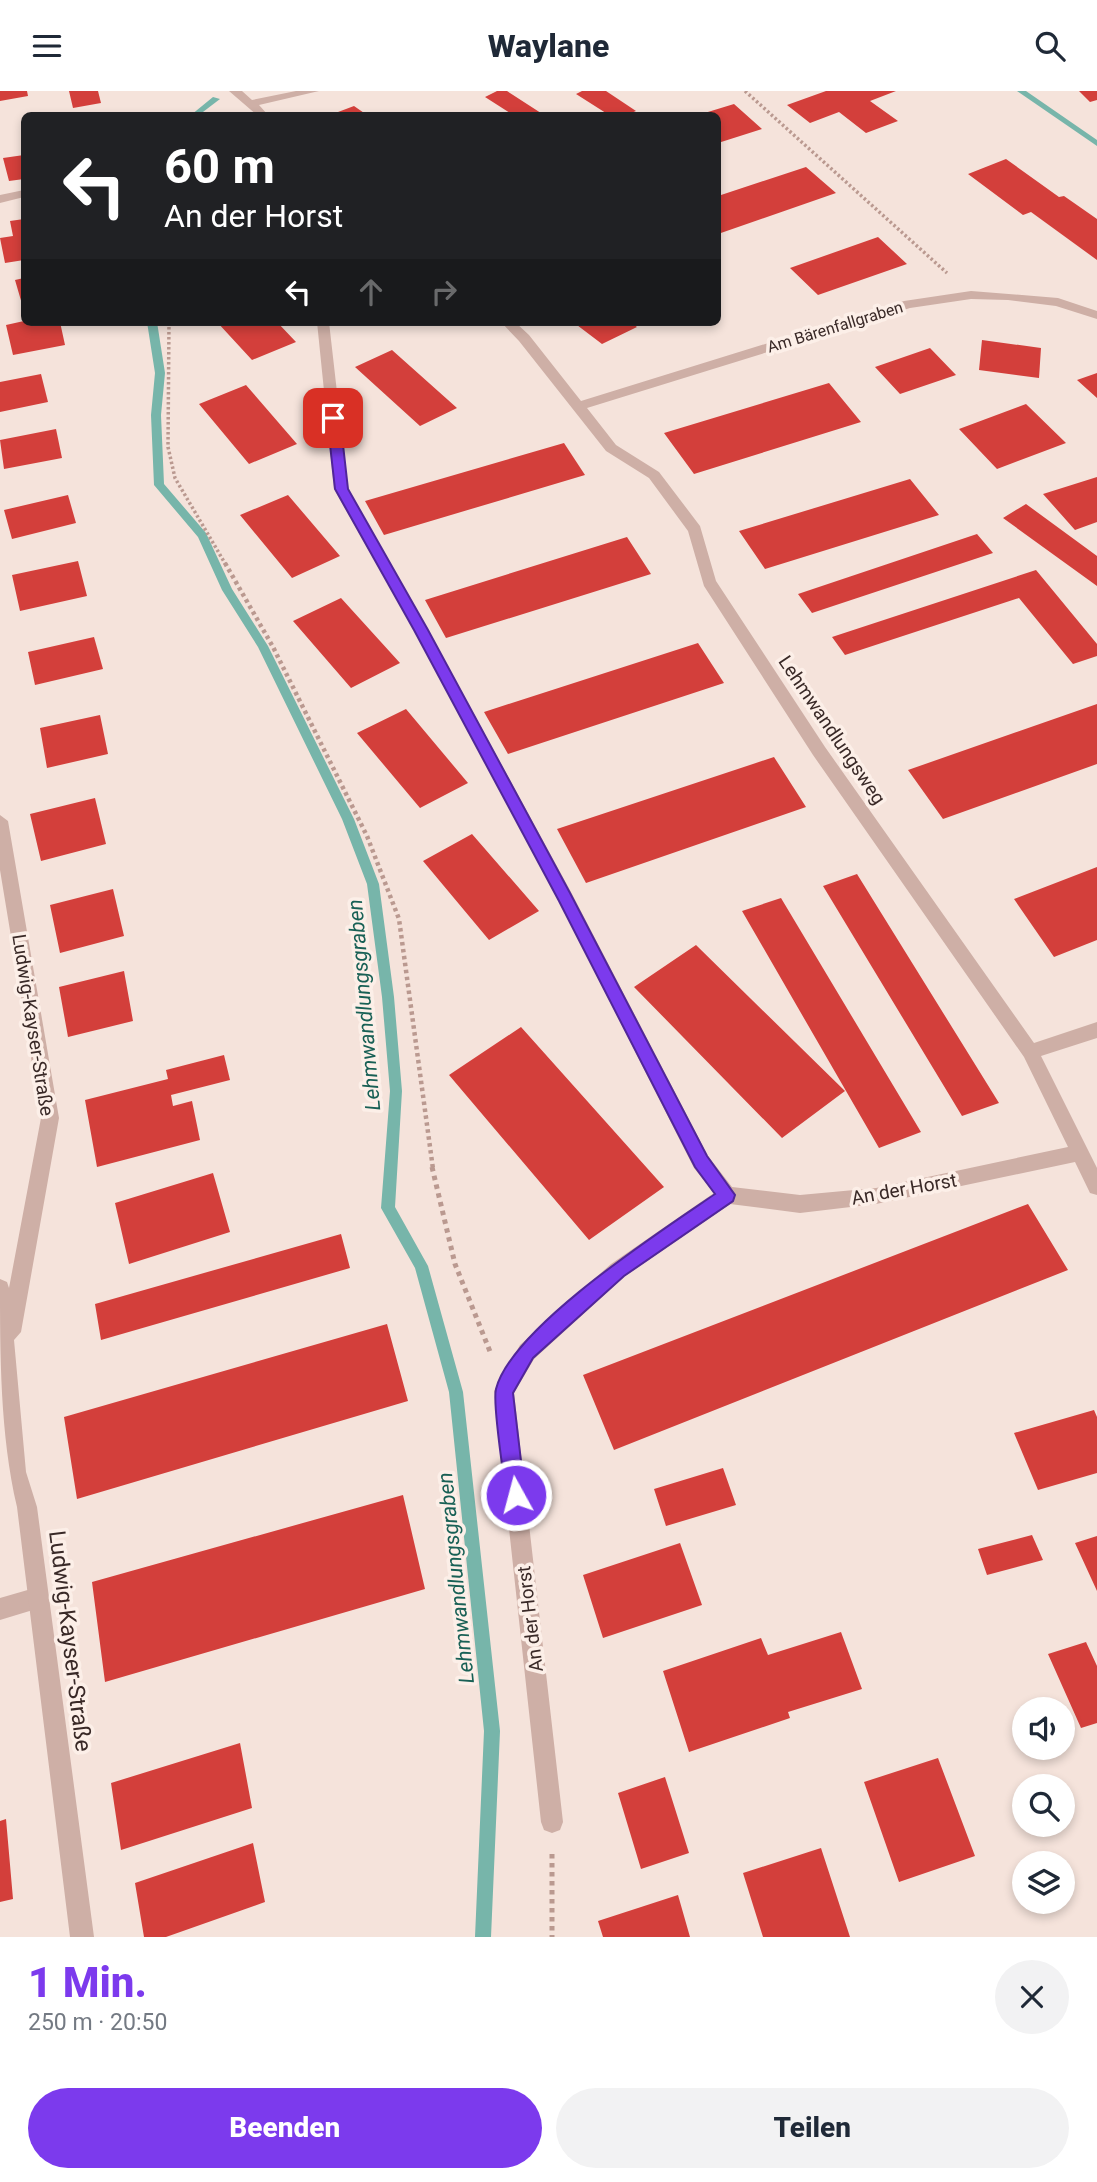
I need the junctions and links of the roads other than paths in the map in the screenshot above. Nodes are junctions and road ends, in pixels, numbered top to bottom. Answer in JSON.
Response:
{"nodes":[{"id":1,"x":235,"y":91,"type":"edge"},
{"id":2,"x":313,"y":91,"type":"edge"},
{"id":3,"x":249,"y":104,"type":"junction"},
{"id":4,"x":259,"y":112,"type":"edge"},
{"id":5,"x":21,"y":195,"type":"edge"},
{"id":6,"x":0,"y":199,"type":"edge"},
{"id":7,"x":1097,"y":315,"type":"edge"},
{"id":8,"x":323,"y":326,"type":"edge"},
{"id":9,"x":512,"y":326,"type":"edge"},
{"id":10,"x":578,"y":406,"type":"junction"},
{"id":11,"x":0,"y":821,"type":"edge"},
{"id":12,"x":1097,"y":1030,"type":"edge"},
{"id":13,"x":1030,"y":1052,"type":"junction"},
{"id":14,"x":1080,"y":1153,"type":"junction"},
{"id":15,"x":1097,"y":1187,"type":"edge"},
{"id":16,"x":727,"y":1195,"type":"junction"},
{"id":17,"x":0,"y":1288,"type":"edge"},
{"id":18,"x":7,"y":1353,"type":"junction"},
{"id":19,"x":8,"y":1474,"type":"edge"},
{"id":20,"x":38,"y":1598,"type":"junction"},
{"id":21,"x":0,"y":1609,"type":"edge"},
{"id":22,"x":552,"y":1822,"type":"road end"},
{"id":23,"x":82,"y":1937,"type":"edge"}],
"edges":[{"from":1,"to":3,"type":"street"},
{"from":2,"to":3,"type":"street"},
{"from":3,"to":4,"type":"street"},
{"from":5,"to":6,"type":"street"},
{"from":7,"to":10,"type":"street","name":"Am Bärenfallgraben"},
{"from":8,"to":16,"type":"street"},
{"from":9,"to":10,"type":"street","name":"Lehmwandlungsweg"},
{"from":10,"to":13,"type":"street","name":"Lehmwandlungsweg"},
{"from":11,"to":18,"type":"street","name":"Ludwig-Kayser-Straße"},
{"from":12,"to":13,"type":"street"},
{"from":13,"to":14,"type":"street","name":"Lehmwandlungsweg"},
{"from":14,"to":15,"type":"street","name":"Lehmwandlungsweg"},
{"from":14,"to":16,"type":"street","name":"An der Horst"},
{"from":16,"to":22,"type":"street","name":"An der Horst"},
{"from":17,"to":18,"type":"street","name":"Ludwig-Kayser-Straße"},
{"from":18,"to":19,"type":"street","name":"Ludwig-Kayser-Straße"},
{"from":19,"to":20,"type":"street","name":"Ludwig-Kayser-Straße"},
{"from":20,"to":21,"type":"street"},
{"from":20,"to":23,"type":"street","name":"Ludwig-Kayser-Straße"}]}
